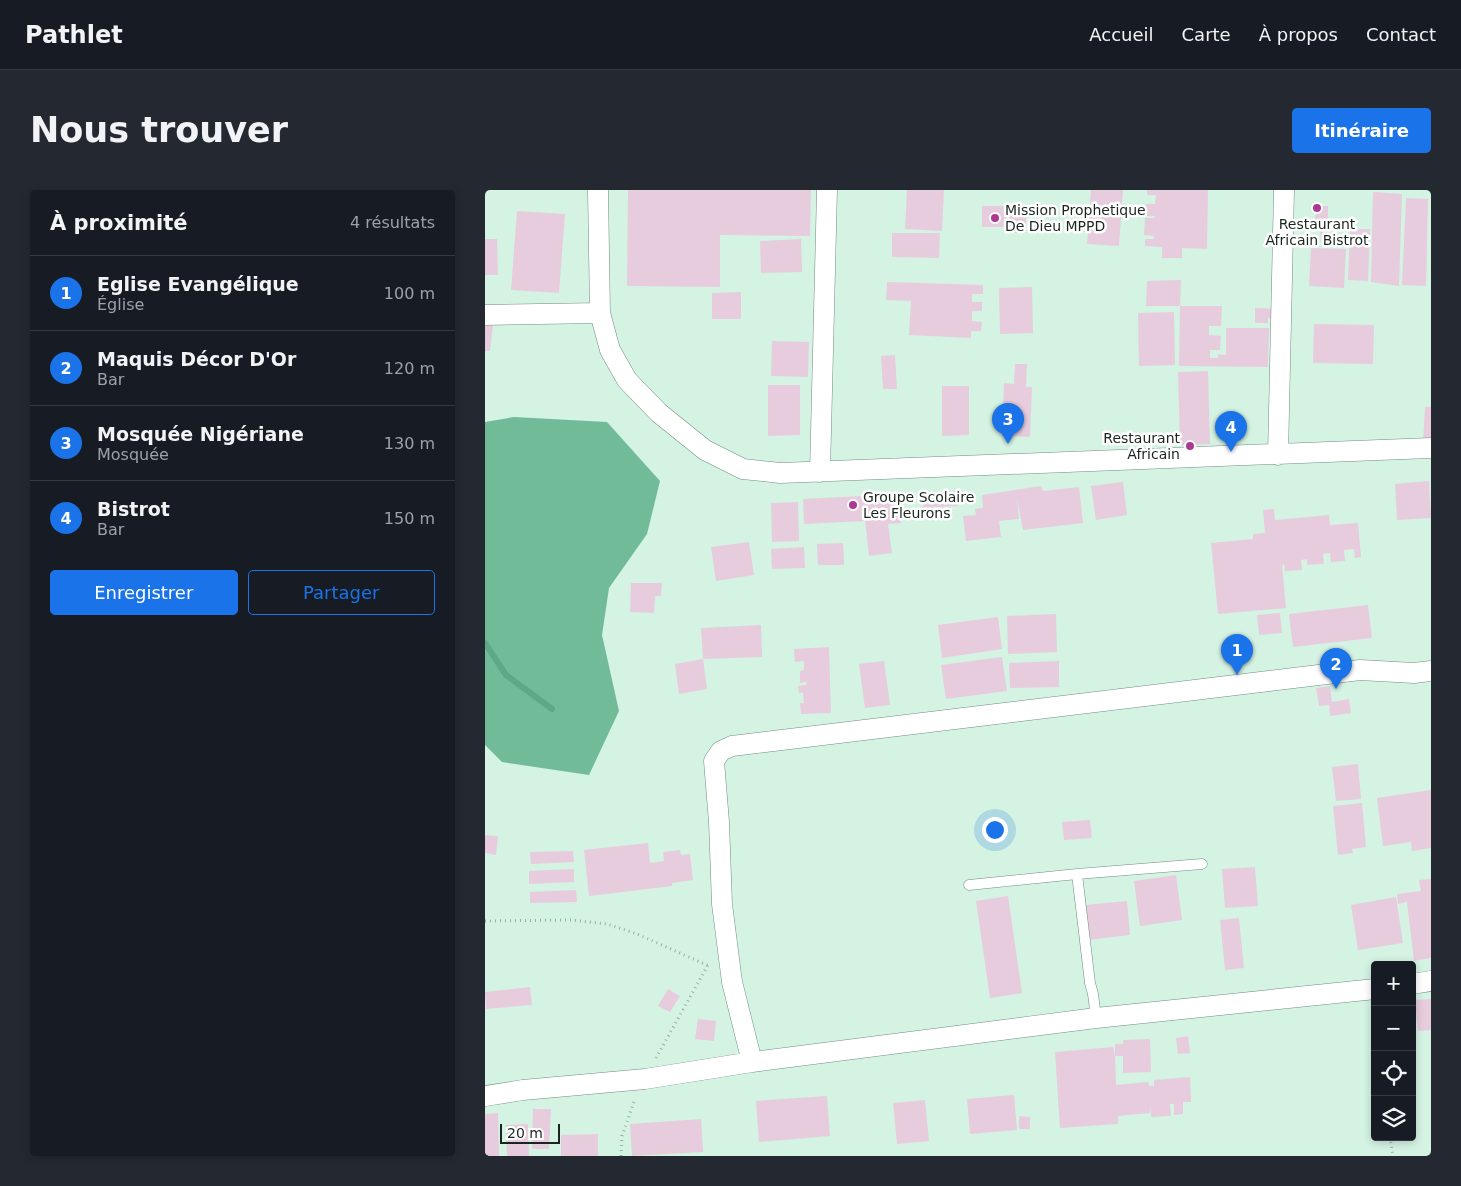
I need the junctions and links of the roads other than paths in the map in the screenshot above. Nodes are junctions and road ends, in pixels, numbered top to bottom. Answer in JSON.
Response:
{"nodes":[{"id":1,"x":598,"y":190,"type":"edge"},
{"id":2,"x":827,"y":190,"type":"edge"},
{"id":3,"x":1284,"y":190,"type":"edge"},
{"id":4,"x":600,"y":313,"type":"junction"},
{"id":5,"x":485,"y":315,"type":"edge"},
{"id":6,"x":1431,"y":448,"type":"edge"},
{"id":7,"x":1277,"y":454,"type":"junction"},
{"id":8,"x":820,"y":472,"type":"junction"},
{"id":9,"x":1431,"y":671,"type":"edge"},
{"id":10,"x":1202,"y":864,"type":"dead end"},
{"id":11,"x":1077,"y":874,"type":"junction"},
{"id":12,"x":969,"y":885,"type":"dead end"},
{"id":13,"x":1431,"y":981,"type":"edge"},
{"id":14,"x":1416,"y":983,"type":"edge"},
{"id":15,"x":1371,"y":989,"type":"edge"},
{"id":16,"x":1096,"y":1018,"type":"junction"},
{"id":17,"x":752,"y":1062,"type":"junction"},
{"id":18,"x":485,"y":1096,"type":"edge"}],
"edges":[{"from":1,"to":4,"type":"street"},
{"from":2,"to":8,"type":"street"},
{"from":3,"to":7,"type":"street"},
{"from":4,"to":5,"type":"street"},
{"from":4,"to":8,"type":"street"},
{"from":6,"to":7,"type":"street"},
{"from":7,"to":8,"type":"street"},
{"from":9,"to":17,"type":"street"},
{"from":10,"to":11,"type":"lane"},
{"from":11,"to":12,"type":"lane"},
{"from":11,"to":16,"type":"lane"},
{"from":13,"to":14,"type":"street"},
{"from":15,"to":16,"type":"street"},
{"from":16,"to":17,"type":"street"},
{"from":17,"to":18,"type":"street"}]}
